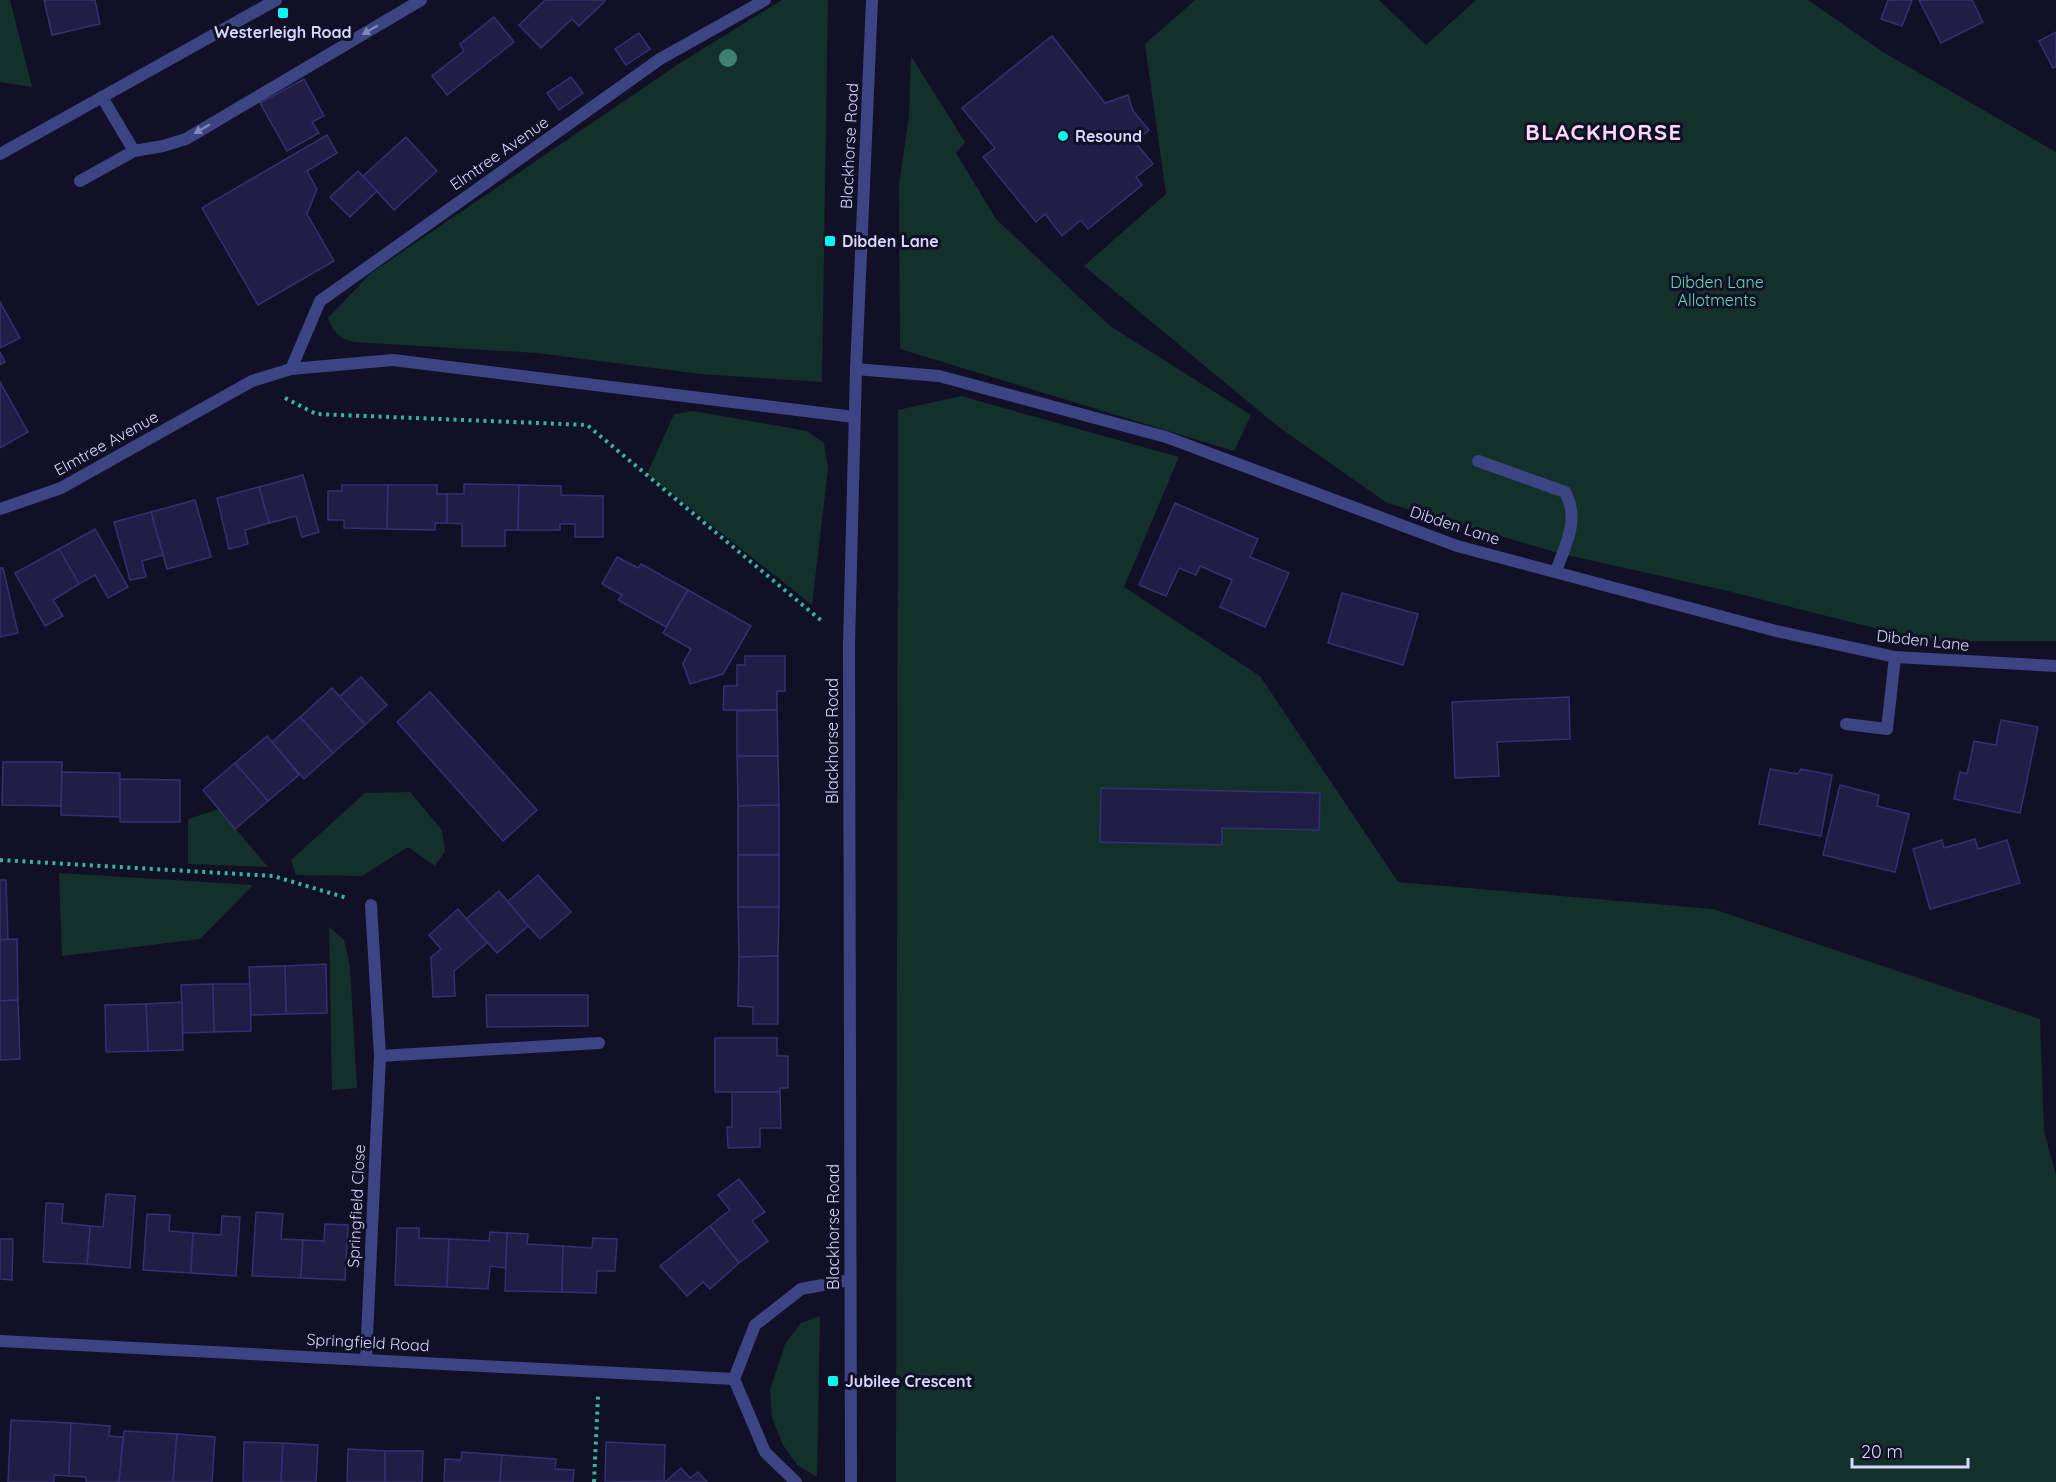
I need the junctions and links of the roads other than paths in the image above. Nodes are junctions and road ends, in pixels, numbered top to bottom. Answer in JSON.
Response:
{"nodes":[{"id":1,"x":276,"y":0,"type":"edge"},
{"id":2,"x":421,"y":0,"type":"edge"},
{"id":3,"x":765,"y":0,"type":"edge"},
{"id":4,"x":872,"y":0,"type":"edge"},
{"id":5,"x":102,"y":97,"type":"junction"},
{"id":6,"x":134,"y":151,"type":"junction"},
{"id":7,"x":0,"y":154,"type":"edge"},
{"id":8,"x":80,"y":181,"type":"dead end"},
{"id":9,"x":291,"y":369,"type":"junction"},
{"id":10,"x":856,"y":369,"type":"junction"},
{"id":11,"x":854,"y":417,"type":"junction"},
{"id":12,"x":1479,"y":461,"type":"dead end"},
{"id":13,"x":0,"y":509,"type":"edge"},
{"id":14,"x":1556,"y":571,"type":"junction"},
{"id":15,"x":1895,"y":657,"type":"junction"},
{"id":16,"x":2056,"y":666,"type":"edge"},
{"id":17,"x":1846,"y":724,"type":"dead end"},
{"id":18,"x":371,"y":905,"type":"road end"},
{"id":19,"x":599,"y":1043,"type":"dead end"},
{"id":20,"x":380,"y":1056,"type":"junction"},
{"id":21,"x":850,"y":1280,"type":"junction"},
{"id":22,"x":0,"y":1341,"type":"edge"},
{"id":23,"x":366,"y":1358,"type":"junction"},
{"id":24,"x":734,"y":1379,"type":"junction"},
{"id":25,"x":796,"y":1482,"type":"edge"},
{"id":26,"x":851,"y":1482,"type":"edge"}],
"edges":[{"from":1,"to":5,"type":"street"},
{"from":2,"to":6,"type":"street","one_way":true},
{"from":3,"to":9,"type":"street","name":"Elmtree Avenue"},
{"from":4,"to":10,"type":"street","name":"Blackhorse Road"},
{"from":5,"to":6,"type":"street"},
{"from":5,"to":7,"type":"street"},
{"from":6,"to":8,"type":"street"},
{"from":9,"to":11,"type":"street","name":"Elmtree Avenue"},
{"from":9,"to":13,"type":"street","name":"Elmtree Avenue"},
{"from":10,"to":11,"type":"street","name":"Blackhorse Road"},
{"from":10,"to":14,"type":"street","name":"Dibden Lane"},
{"from":11,"to":21,"type":"street","name":"Blackhorse Road"},
{"from":12,"to":14,"type":"street"},
{"from":14,"to":15,"type":"street","name":"Dibden Lane"},
{"from":15,"to":16,"type":"street","name":"Dibden Lane"},
{"from":15,"to":17,"type":"street"},
{"from":18,"to":20,"type":"street","name":"Springfield Close"},
{"from":19,"to":20,"type":"street"},
{"from":20,"to":23,"type":"street","name":"Springfield Close"},
{"from":21,"to":24,"type":"street"},
{"from":21,"to":26,"type":"street","name":"Blackhorse Road"},
{"from":22,"to":23,"type":"street","name":"Springfield Road"},
{"from":23,"to":24,"type":"street","name":"Springfield Road"},
{"from":24,"to":25,"type":"street"}]}
